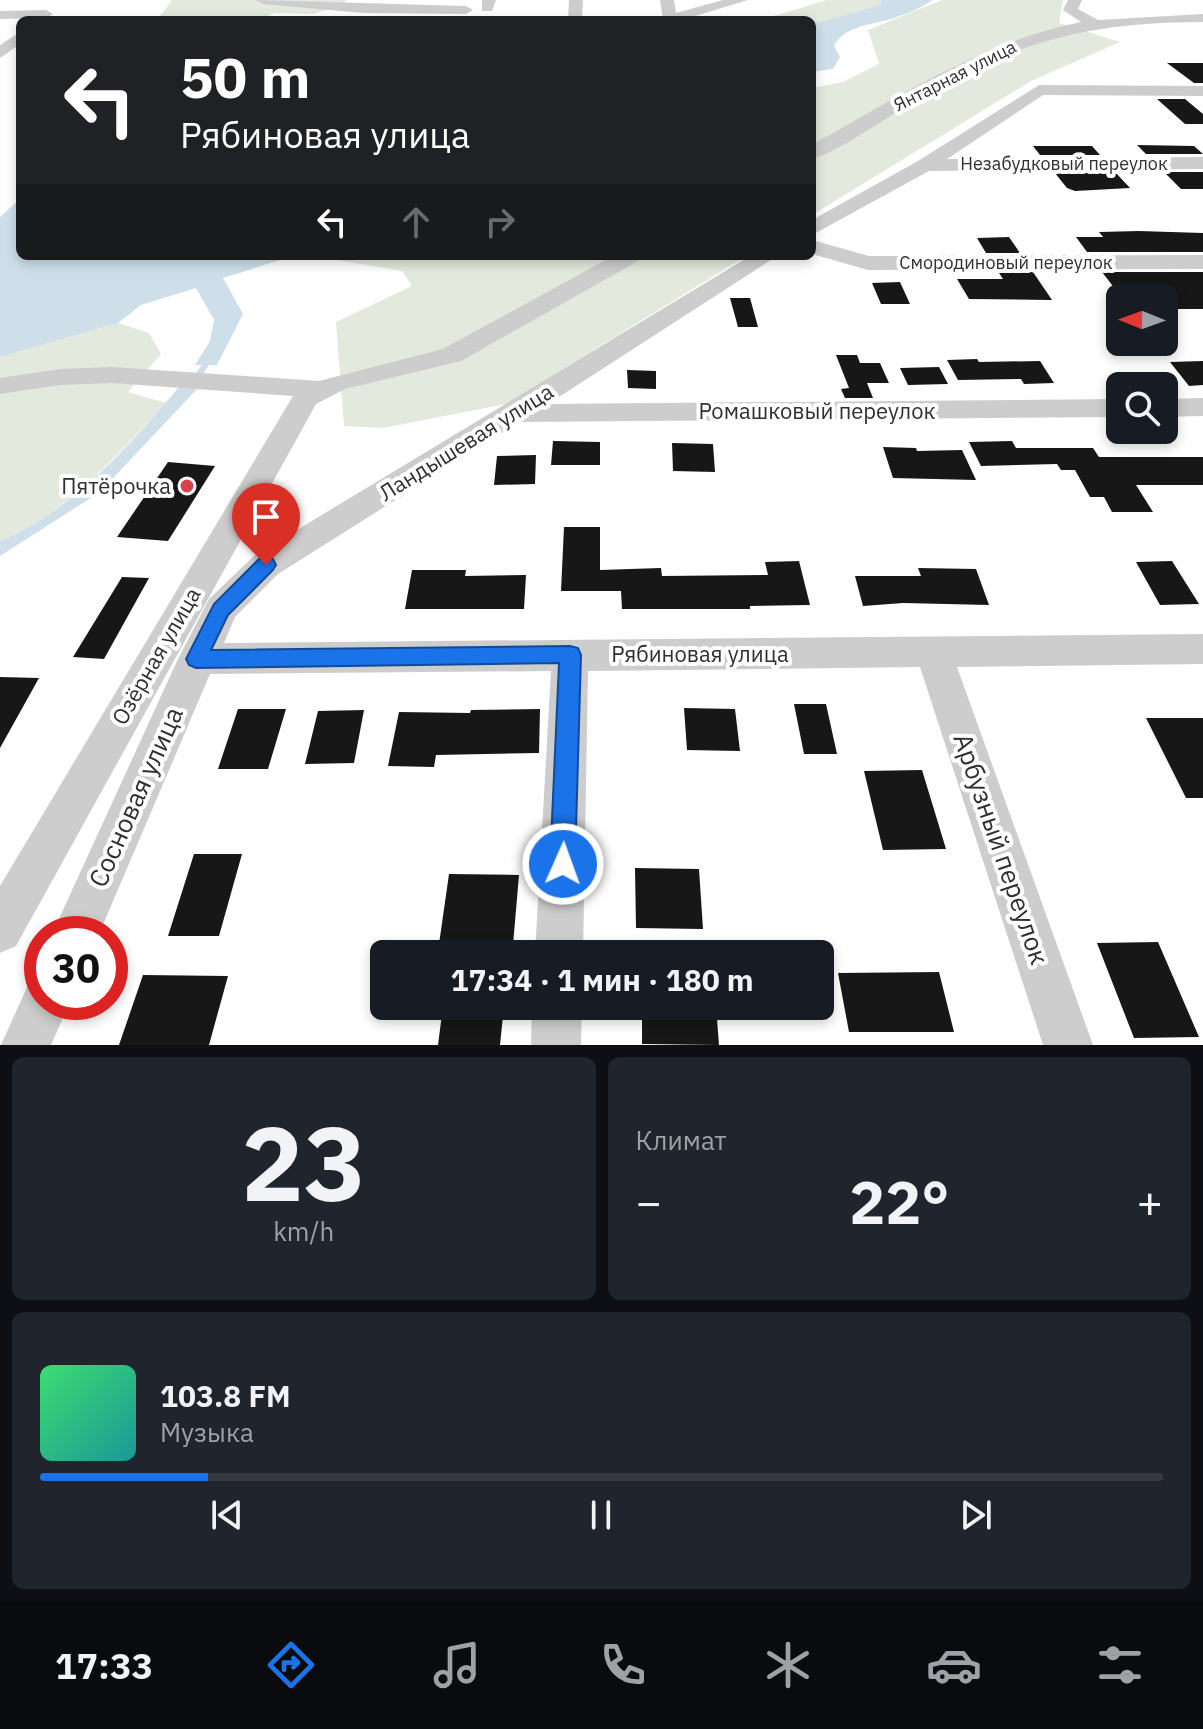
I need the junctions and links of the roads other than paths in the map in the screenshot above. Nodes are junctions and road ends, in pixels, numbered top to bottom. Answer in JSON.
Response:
{"nodes":[{"id":1,"x":263,"y":0,"type":"edge"},
{"id":2,"x":741,"y":0,"type":"edge"},
{"id":3,"x":1075,"y":0,"type":"edge"},
{"id":4,"x":466,"y":10,"type":"edge"},
{"id":5,"x":46,"y":14,"type":"edge"},
{"id":6,"x":340,"y":14,"type":"edge"},
{"id":7,"x":0,"y":15,"type":"edge"},
{"id":8,"x":680,"y":16,"type":"edge"},
{"id":9,"x":1203,"y":18,"type":"edge"},
{"id":10,"x":1096,"y":25,"type":"junction"},
{"id":11,"x":16,"y":39,"type":"edge"},
{"id":12,"x":0,"y":53,"type":"edge"},
{"id":13,"x":1203,"y":91,"type":"edge"},
{"id":14,"x":816,"y":151,"type":"edge"},
{"id":15,"x":1203,"y":163,"type":"edge"},
{"id":16,"x":925,"y":165,"type":"junction"},
{"id":17,"x":816,"y":227,"type":"edge"},
{"id":18,"x":816,"y":248,"type":"edge"},
{"id":19,"x":623,"y":260,"type":"edge"},
{"id":20,"x":760,"y":260,"type":"edge"},
{"id":21,"x":1203,"y":262,"type":"edge"},
{"id":22,"x":0,"y":386,"type":"edge"},
{"id":23,"x":319,"y":389,"type":"junction"},
{"id":24,"x":1203,"y":407,"type":"edge"},
{"id":25,"x":1106,"y":408,"type":"edge"},
{"id":26,"x":1178,"y":408,"type":"edge"},
{"id":27,"x":514,"y":413,"type":"junction"},
{"id":28,"x":1203,"y":649,"type":"edge"},
{"id":29,"x":934,"y":653,"type":"junction"},
{"id":30,"x":570,"y":655,"type":"junction"},
{"id":31,"x":196,"y":659,"type":"junction"},
{"id":32,"x":83,"y":916,"type":"edge"},
{"id":33,"x":0,"y":930,"type":"edge"},
{"id":34,"x":560,"y":940,"type":"edge"},
{"id":35,"x":37,"y":1020,"type":"edge"},
{"id":36,"x":557,"y":1020,"type":"edge"},
{"id":37,"x":26,"y":1045,"type":"edge"},
{"id":38,"x":556,"y":1045,"type":"edge"},
{"id":39,"x":1068,"y":1045,"type":"edge"}],
"edges":[{"from":1,"to":6,"type":"street"},
{"from":2,"to":8,"type":"street"},
{"from":3,"to":10,"type":"street"},
{"from":4,"to":6,"type":"street"},
{"from":5,"to":7,"type":"street"},
{"from":9,"to":10,"type":"street","name":"Янтарная улица"},
{"from":10,"to":14,"type":"street","name":"Янтарная улица"},
{"from":11,"to":12,"type":"street"},
{"from":13,"to":16,"type":"street"},
{"from":15,"to":16,"type":"street","name":"Незабудковый переулок"},
{"from":16,"to":17,"type":"street"},
{"from":18,"to":21,"type":"street","name":"Смородиновый переулок"},
{"from":19,"to":23,"type":"street"},
{"from":20,"to":27,"type":"street","name":"Ландышевая улица"},
{"from":22,"to":23,"type":"street"},
{"from":23,"to":33,"type":"street","name":"Озёрная улица"},
{"from":24,"to":26,"type":"street"},
{"from":25,"to":27,"type":"street","name":"Ромашковый переулок"},
{"from":27,"to":31,"type":"street","name":"Ландышевая улица"},
{"from":28,"to":29,"type":"street","name":"Рябиновая улица"},
{"from":29,"to":30,"type":"street","name":"Рябиновая улица"},
{"from":29,"to":39,"type":"street","name":"Арбузный переулок"},
{"from":30,"to":31,"type":"street","name":"Рябиновая улица"},
{"from":30,"to":34,"type":"street"},
{"from":31,"to":32,"type":"street","name":"Сосновая улица"},
{"from":35,"to":37,"type":"street"},
{"from":36,"to":38,"type":"street"}]}
